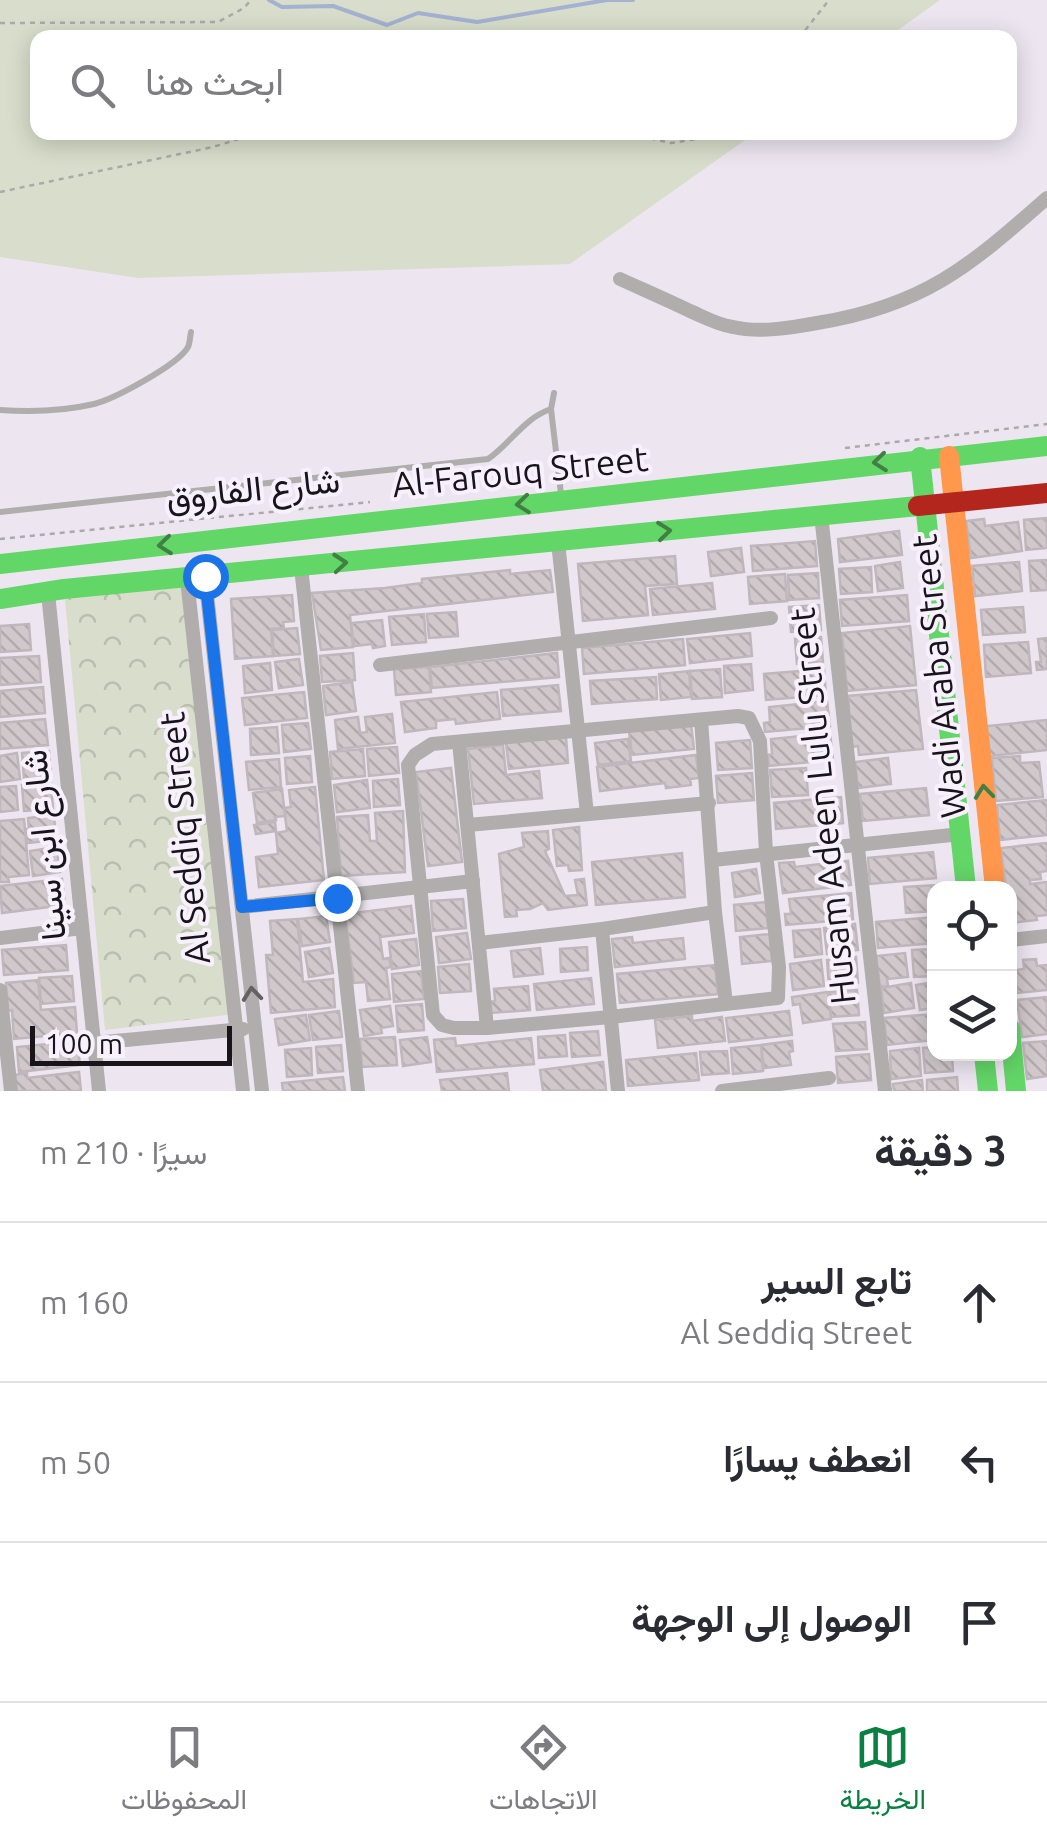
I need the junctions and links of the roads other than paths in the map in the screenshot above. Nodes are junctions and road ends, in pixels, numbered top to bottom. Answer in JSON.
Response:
{"nodes":[{"id":1,"x":1047,"y":198,"type":"edge"},
{"id":2,"x":620,"y":279,"type":"dead end"},
{"id":3,"x":191,"y":332,"type":"dead end"},
{"id":4,"x":554,"y":393,"type":"dead end"},
{"id":5,"x":551,"y":408,"type":"junction"},
{"id":6,"x":0,"y":410,"type":"edge"},
{"id":7,"x":1047,"y":446,"type":"edge"},
{"id":8,"x":948,"y":456,"type":"junction"},
{"id":9,"x":920,"y":457,"type":"junction"},
{"id":10,"x":1047,"y":493,"type":"edge"},
{"id":11,"x":562,"y":500,"type":"junction"},
{"id":12,"x":954,"y":502,"type":"junction"},
{"id":13,"x":925,"y":504,"type":"junction"},
{"id":14,"x":0,"y":512,"type":"edge"},
{"id":15,"x":435,"y":514,"type":"junction"},
{"id":16,"x":821,"y":515,"type":"junction"},
{"id":17,"x":558,"y":542,"type":"junction"},
{"id":18,"x":441,"y":554,"type":"junction"},
{"id":19,"x":0,"y":564,"type":"edge"},
{"id":20,"x":301,"y":567,"type":"junction"},
{"id":21,"x":196,"y":577,"type":"junction"},
{"id":22,"x":48,"y":593,"type":"junction"},
{"id":23,"x":0,"y":599,"type":"edge"},
{"id":24,"x":772,"y":618,"type":"dead end"},
{"id":25,"x":568,"y":642,"type":"junction"},
{"id":26,"x":380,"y":665,"type":"dead end"},
{"id":27,"x":701,"y":720,"type":"junction"},
{"id":28,"x":578,"y":732,"type":"junction"},
{"id":29,"x":459,"y":742,"type":"junction"},
{"id":30,"x":709,"y":802,"type":"junction"},
{"id":31,"x":587,"y":814,"type":"junction"},
{"id":32,"x":468,"y":825,"type":"junction"},
{"id":33,"x":961,"y":834,"type":"junction"},
{"id":34,"x":858,"y":845,"type":"junction"},
{"id":35,"x":766,"y":853,"type":"junction"},
{"id":36,"x":713,"y":860,"type":"junction"},
{"id":37,"x":965,"y":881,"type":"edge"},
{"id":38,"x":994,"y":881,"type":"edge"},
{"id":39,"x":473,"y":882,"type":"junction"},
{"id":40,"x":419,"y":886,"type":"junction"},
{"id":41,"x":337,"y":898,"type":"junction"},
{"id":42,"x":242,"y":907,"type":"junction"},
{"id":43,"x":715,"y":912,"type":"junction"},
{"id":44,"x":82,"y":928,"type":"junction"},
{"id":45,"x":602,"y":929,"type":"junction"},
{"id":46,"x":1047,"y":936,"type":"edge"},
{"id":47,"x":0,"y":938,"type":"edge"},
{"id":48,"x":1017,"y":939,"type":"edge"},
{"id":49,"x":480,"y":943,"type":"junction"},
{"id":50,"x":0,"y":990,"type":"edge"},
{"id":51,"x":726,"y":1003,"type":"junction"},
{"id":52,"x":610,"y":1017,"type":"junction"},
{"id":53,"x":255,"y":1027,"type":"junction"},
{"id":54,"x":486,"y":1028,"type":"junction"},
{"id":55,"x":236,"y":1030,"type":"junction"},
{"id":56,"x":94,"y":1043,"type":"junction"},
{"id":57,"x":985,"y":1061,"type":"edge"},
{"id":58,"x":1013,"y":1061,"type":"edge"},
{"id":59,"x":828,"y":1078,"type":"dead end"},
{"id":60,"x":11,"y":1091,"type":"edge"},
{"id":61,"x":99,"y":1091,"type":"edge"},
{"id":62,"x":243,"y":1091,"type":"edge"},
{"id":63,"x":262,"y":1091,"type":"edge"},
{"id":64,"x":358,"y":1091,"type":"edge"},
{"id":65,"x":618,"y":1091,"type":"edge"},
{"id":66,"x":722,"y":1091,"type":"edge"},
{"id":67,"x":885,"y":1091,"type":"edge"},
{"id":68,"x":988,"y":1091,"type":"edge"},
{"id":69,"x":1016,"y":1091,"type":"edge"}],
"edges":[{"from":1,"to":2,"type":"street"},
{"from":3,"to":6,"type":"lane"},
{"from":4,"to":5,"type":"lane"},
{"from":5,"to":11,"type":"lane"},
{"from":5,"to":14,"type":"lane"},
{"from":7,"to":8,"type":"main road","name":"Al-Farouq Street"},
{"from":8,"to":9,"type":"main road","name":"Al-Farouq Street"},
{"from":8,"to":12,"type":"main road","name":"Wadi Araba Street"},
{"from":9,"to":11,"type":"main road","name":"Al-Farouq Street","one_way":true},
{"from":9,"to":13,"type":"main road","name":"Wadi Araba Street"},
{"from":10,"to":12,"type":"main road","name":"Al-Farouq Street"},
{"from":11,"to":15,"type":"main road","name":"Al-Farouq Street","one_way":true},
{"from":12,"to":13,"type":"main road","name":"Al-Farouq Street"},
{"from":38,"to":12,"type":"main road","name":"Wadi Araba Street","one_way":true},
{"from":13,"to":16,"type":"main road","name":"Al-Farouq Street"},
{"from":13,"to":33,"type":"main road","name":"Wadi Araba Street"},
{"from":15,"to":18,"type":"main road"},
{"from":15,"to":19,"type":"main road","name":"Al-Farouq Street","one_way":true},
{"from":17,"to":16,"type":"main road","name":"Al-Farouq Street","one_way":true},
{"from":16,"to":34,"type":"street","name":"Husam Adeen Lulu Street"},
{"from":17,"to":18,"type":"main road","name":"Al-Farouq Street"},
{"from":17,"to":25,"type":"street"},
{"from":20,"to":18,"type":"main road","name":"Al-Farouq Street","one_way":true},
{"from":20,"to":21,"type":"main road","name":"Al-Farouq Street"},
{"from":20,"to":41,"type":"street"},
{"from":21,"to":22,"type":"main road","name":"Al-Farouq Street"},
{"from":21,"to":42,"type":"street","name":"Al Seddiq Street"},
{"from":21,"to":55,"type":"street","name":"Al Seddiq Street"},
{"from":22,"to":23,"type":"main road","name":"Al-Farouq Street"},
{"from":22,"to":44,"type":"street","name":"شارع ابن سينا"},
{"from":24,"to":25,"type":"street"},
{"from":25,"to":26,"type":"street"},
{"from":25,"to":28,"type":"street"},
{"from":27,"to":28,"type":"street"},
{"from":27,"to":30,"type":"street"},
{"from":27,"to":35,"type":"street"},
{"from":28,"to":29,"type":"street"},
{"from":28,"to":31,"type":"street"},
{"from":29,"to":32,"type":"street"},
{"from":29,"to":40,"type":"street"},
{"from":30,"to":31,"type":"street"},
{"from":30,"to":36,"type":"street"},
{"from":31,"to":32,"type":"street"},
{"from":32,"to":39,"type":"street"},
{"from":33,"to":34,"type":"street"},
{"from":33,"to":37,"type":"main road","name":"Wadi Araba Street"},
{"from":34,"to":35,"type":"street"},
{"from":34,"to":67,"type":"street","name":"Husam Adeen Lulu Street"},
{"from":35,"to":36,"type":"street"},
{"from":35,"to":51,"type":"street"},
{"from":36,"to":43,"type":"street"},
{"from":39,"to":40,"type":"street"},
{"from":39,"to":49,"type":"street"},
{"from":40,"to":41,"type":"street"},
{"from":40,"to":54,"type":"street"},
{"from":41,"to":42,"type":"street"},
{"from":41,"to":64,"type":"street"},
{"from":53,"to":42,"type":"street","name":"Al Seddiq Street","one_way":true},
{"from":43,"to":45,"type":"street"},
{"from":43,"to":51,"type":"street"},
{"from":44,"to":47,"type":"street"},
{"from":44,"to":56,"type":"street","name":"شارع ابن سينا"},
{"from":45,"to":49,"type":"street"},
{"from":45,"to":52,"type":"street"},
{"from":46,"to":48,"type":"street"},
{"from":49,"to":54,"type":"street"},
{"from":50,"to":60,"type":"street"},
{"from":51,"to":52,"type":"street"},
{"from":52,"to":54,"type":"street"},
{"from":52,"to":65,"type":"street"},
{"from":53,"to":55,"type":"street"},
{"from":53,"to":63,"type":"street","name":"Al Seddiq Street"},
{"from":55,"to":56,"type":"street"},
{"from":55,"to":62,"type":"street","name":"Al Seddiq Street"},
{"from":56,"to":61,"type":"street","name":"شارع ابن سينا"},
{"from":57,"to":68,"type":"main road"},
{"from":58,"to":69,"type":"main road"},
{"from":59,"to":66,"type":"street"}]}
